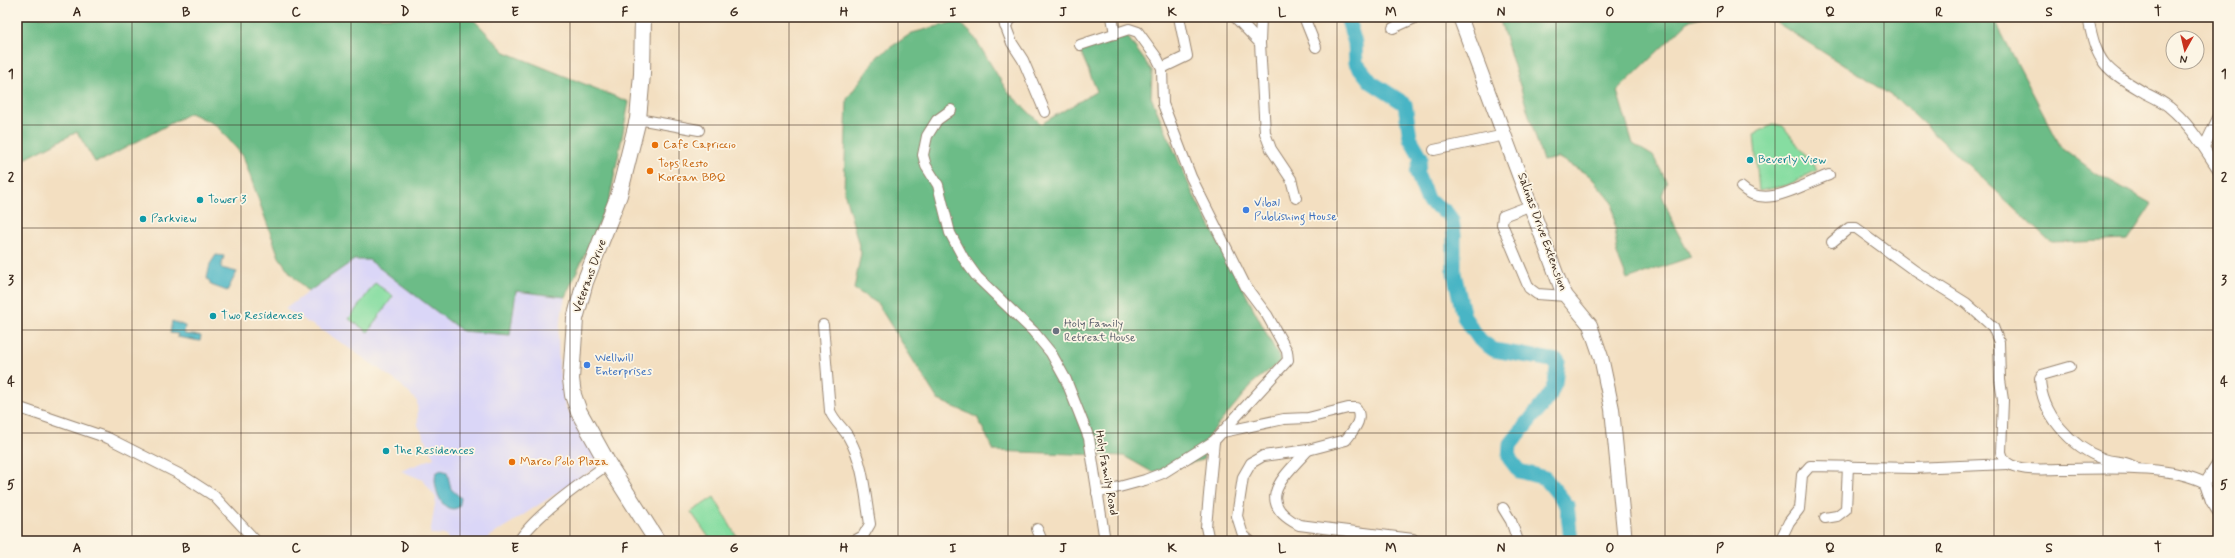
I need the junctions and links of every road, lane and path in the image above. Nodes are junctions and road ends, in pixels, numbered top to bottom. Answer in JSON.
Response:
{"nodes":[{"id":1,"x":643,"y":17,"type":"edge"},
{"id":2,"x":1013,"y":17,"type":"edge"},
{"id":3,"x":1112,"y":17,"type":"edge"},
{"id":4,"x":1179,"y":17,"type":"edge"},
{"id":5,"x":1235,"y":17,"type":"edge"},
{"id":6,"x":1261,"y":17,"type":"edge"},
{"id":7,"x":1304,"y":17,"type":"edge"},
{"id":8,"x":1417,"y":17,"type":"edge"},
{"id":9,"x":1460,"y":17,"type":"edge"},
{"id":10,"x":2088,"y":17,"type":"edge"},
{"id":11,"x":1004,"y":21,"type":"edge"},
{"id":12,"x":1393,"y":28,"type":"dead end"},
{"id":13,"x":1115,"y":34,"type":"junction"},
{"id":14,"x":1260,"y":43,"type":"junction"},
{"id":15,"x":1080,"y":45,"type":"dead end"},
{"id":16,"x":1316,"y":47,"type":"dead end"},
{"id":17,"x":1162,"y":68,"type":"junction"},
{"id":18,"x":951,"y":110,"type":"dead end"},
{"id":19,"x":1045,"y":112,"type":"dead end"},
{"id":20,"x":2218,"y":118,"type":"edge"},
{"id":21,"x":638,"y":119,"type":"junction"},
{"id":22,"x":700,"y":130,"type":"dead end"},
{"id":23,"x":1505,"y":134,"type":"junction"},
{"id":24,"x":2204,"y":147,"type":"junction"},
{"id":25,"x":1434,"y":150,"type":"dead end"},
{"id":26,"x":2218,"y":169,"type":"edge"},
{"id":27,"x":1829,"y":175,"type":"dead end"},
{"id":28,"x":1741,"y":187,"type":"dead end"},
{"id":29,"x":1296,"y":198,"type":"dead end"},
{"id":30,"x":1532,"y":205,"type":"junction"},
{"id":31,"x":1832,"y":242,"type":"dead end"},
{"id":32,"x":1566,"y":296,"type":"junction"},
{"id":33,"x":823,"y":324,"type":"dead end"},
{"id":34,"x":2070,"y":367,"type":"dead end"},
{"id":35,"x":17,"y":408,"type":"edge"},
{"id":36,"x":1223,"y":432,"type":"junction"},
{"id":37,"x":1214,"y":441,"type":"junction"},
{"id":38,"x":1308,"y":450,"type":"junction"},
{"id":39,"x":2218,"y":463,"type":"edge"},
{"id":40,"x":608,"y":464,"type":"junction"},
{"id":41,"x":2007,"y":464,"type":"junction"},
{"id":42,"x":1848,"y":466,"type":"junction"},
{"id":43,"x":2140,"y":470,"type":"junction"},
{"id":44,"x":2205,"y":483,"type":"junction"},
{"id":45,"x":1097,"y":493,"type":"junction"},
{"id":46,"x":1503,"y":508,"type":"dead end"},
{"id":47,"x":2218,"y":512,"type":"edge"},
{"id":48,"x":1825,"y":518,"type":"dead end"},
{"id":49,"x":1037,"y":529,"type":"dead end"},
{"id":50,"x":1413,"y":539,"type":"dead end"},
{"id":51,"x":256,"y":541,"type":"edge"},
{"id":52,"x":519,"y":541,"type":"edge"},
{"id":53,"x":657,"y":541,"type":"edge"},
{"id":54,"x":854,"y":541,"type":"edge"},
{"id":55,"x":1042,"y":541,"type":"edge"},
{"id":56,"x":1105,"y":541,"type":"edge"},
{"id":57,"x":1209,"y":541,"type":"edge"},
{"id":58,"x":1250,"y":541,"type":"edge"},
{"id":59,"x":1518,"y":541,"type":"edge"},
{"id":60,"x":1625,"y":541,"type":"edge"},
{"id":61,"x":1780,"y":541,"type":"edge"}],
"edges":[{"from":1,"to":21,"type":"main road","name":"Veterans Drive"},
{"from":2,"to":11,"type":"street"},
{"from":3,"to":13,"type":"street"},
{"from":4,"to":17,"type":"street"},
{"from":5,"to":14,"type":"street"},
{"from":6,"to":14,"type":"street"},
{"from":7,"to":16,"type":"street"},
{"from":8,"to":12,"type":"street"},
{"from":9,"to":23,"type":"street","name":"Salinas Drive Extension"},
{"from":10,"to":24,"type":"street"},
{"from":11,"to":19,"type":"street"},
{"from":13,"to":15,"type":"street"},
{"from":13,"to":17,"type":"street"},
{"from":14,"to":29,"type":"street"},
{"from":17,"to":36,"type":"street"},
{"from":18,"to":45,"type":"street","name":"Holy Family Road"},
{"from":20,"to":24,"type":"street"},
{"from":21,"to":22,"type":"street"},
{"from":21,"to":40,"type":"main road","name":"Veterans Drive"},
{"from":23,"to":25,"type":"street"},
{"from":23,"to":30,"type":"street","name":"Salinas Drive Extension"},
{"from":24,"to":26,"type":"street"},
{"from":27,"to":28,"type":"street"},
{"from":30,"to":32,"type":"street","name":"Salinas Drive Extension"},
{"from":30,"to":32,"type":"street"},
{"from":31,"to":41,"type":"street"},
{"from":32,"to":60,"type":"street","name":"Salinas Drive Extension"},
{"from":33,"to":54,"type":"street"},
{"from":34,"to":43,"type":"street"},
{"from":35,"to":51,"type":"street"},
{"from":36,"to":37,"type":"street"},
{"from":36,"to":38,"type":"street"},
{"from":37,"to":45,"type":"street"},
{"from":37,"to":57,"type":"street"},
{"from":38,"to":50,"type":"street"},
{"from":38,"to":58,"type":"street"},
{"from":39,"to":44,"type":"street"},
{"from":40,"to":52,"type":"street"},
{"from":40,"to":53,"type":"main road","name":"Veterans Drive"},
{"from":41,"to":42,"type":"street"},
{"from":41,"to":43,"type":"street"},
{"from":42,"to":48,"type":"street"},
{"from":42,"to":61,"type":"street"},
{"from":43,"to":44,"type":"street"},
{"from":44,"to":47,"type":"street"},
{"from":45,"to":56,"type":"street","name":"Holy Family Road"},
{"from":46,"to":59,"type":"street"},
{"from":49,"to":55,"type":"street"}]}
